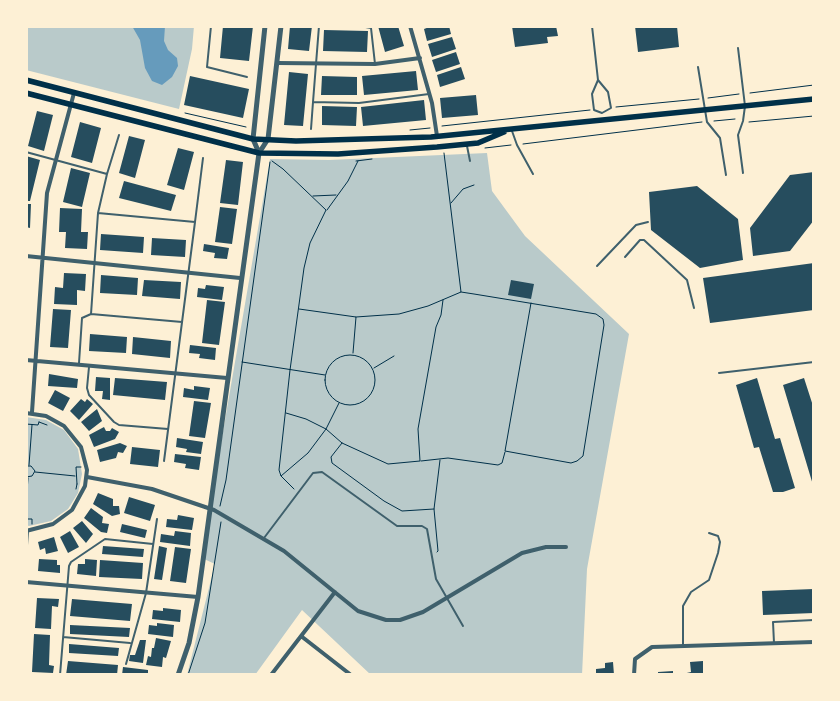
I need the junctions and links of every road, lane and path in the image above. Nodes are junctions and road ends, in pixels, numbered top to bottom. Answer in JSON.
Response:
{"nodes":[{"id":1,"x":211,"y":26,"type":"edge"},
{"id":2,"x":265,"y":26,"type":"edge"},
{"id":3,"x":281,"y":26,"type":"edge"},
{"id":4,"x":319,"y":26,"type":"edge"},
{"id":5,"x":360,"y":26,"type":"edge"},
{"id":6,"x":410,"y":26,"type":"edge"},
{"id":7,"x":592,"y":26,"type":"edge"},
{"id":8,"x":738,"y":48,"type":"dead end"},
{"id":9,"x":420,"y":58,"type":"junction"},
{"id":10,"x":278,"y":63,"type":"junction"},
{"id":11,"x":316,"y":64,"type":"junction"},
{"id":12,"x":375,"y":64,"type":"junction"},
{"id":13,"x":698,"y":67,"type":"dead end"},
{"id":14,"x":247,"y":77,"type":"dead end"},
{"id":15,"x":26,"y":80,"type":"edge"},
{"id":16,"x":598,"y":80,"type":"junction"},
{"id":17,"x":814,"y":85,"type":"edge"},
{"id":18,"x":74,"y":93,"type":"junction"},
{"id":19,"x":744,"y":93,"type":"junction"},
{"id":20,"x":26,"y":94,"type":"edge"},
{"id":21,"x":430,"y":94,"type":"junction"},
{"id":22,"x":703,"y":98,"type":"junction"},
{"id":23,"x":814,"y":99,"type":"edge"},
{"id":24,"x":313,"y":102,"type":"junction"},
{"id":25,"x":70,"y":105,"type":"junction"},
{"id":26,"x":745,"y":106,"type":"junction"},
{"id":27,"x":611,"y":108,"type":"junction"},
{"id":28,"x":594,"y":110,"type":"junction"},
{"id":29,"x":705,"y":110,"type":"junction"},
{"id":30,"x":602,"y":114,"type":"junction"},
{"id":31,"x":814,"y":116,"type":"edge"},
{"id":32,"x":735,"y":119,"type":"dead end"},
{"id":33,"x":494,"y":121,"type":"dead end"},
{"id":34,"x":603,"y":121,"type":"junction"},
{"id":35,"x":707,"y":122,"type":"junction"},
{"id":36,"x":749,"y":122,"type":"dead end"},
{"id":37,"x":311,"y":129,"type":"dead end"},
{"id":38,"x":512,"y":129,"type":"junction"},
{"id":39,"x":119,"y":135,"type":"dead end"},
{"id":40,"x":437,"y":136,"type":"junction"},
{"id":41,"x":253,"y":139,"type":"junction"},
{"id":42,"x":268,"y":139,"type":"junction"},
{"id":43,"x":516,"y":145,"type":"junction"},
{"id":44,"x":467,"y":147,"type":"junction"},
{"id":45,"x":26,"y":152,"type":"edge"},
{"id":46,"x":259,"y":153,"type":"junction"},
{"id":47,"x":444,"y":153,"type":"dead end"},
{"id":48,"x":204,"y":158,"type":"dead end"},
{"id":49,"x":56,"y":159,"type":"junction"},
{"id":50,"x":270,"y":159,"type":"junction"},
{"id":51,"x":280,"y":159,"type":"dead end"},
{"id":52,"x":377,"y":159,"type":"dead end"},
{"id":53,"x":348,"y":160,"type":"dead end"},
{"id":54,"x":358,"y":161,"type":"junction"},
{"id":55,"x":470,"y":161,"type":"dead end"},
{"id":56,"x":743,"y":173,"type":"dead end"},
{"id":57,"x":107,"y":174,"type":"junction"},
{"id":58,"x":533,"y":174,"type":"dead end"},
{"id":59,"x":726,"y":175,"type":"dead end"},
{"id":60,"x":474,"y":185,"type":"dead end"},
{"id":61,"x":336,"y":195,"type":"junction"},
{"id":62,"x":313,"y":196,"type":"junction"},
{"id":63,"x":450,"y":204,"type":"junction"},
{"id":64,"x":326,"y":210,"type":"junction"},
{"id":65,"x":98,"y":213,"type":"junction"},
{"id":66,"x":195,"y":222,"type":"junction"},
{"id":67,"x":648,"y":222,"type":"dead end"},
{"id":68,"x":26,"y":256,"type":"edge"},
{"id":69,"x":626,"y":257,"type":"dead end"},
{"id":70,"x":42,"y":258,"type":"junction"},
{"id":71,"x":94,"y":263,"type":"junction"},
{"id":72,"x":597,"y":266,"type":"dead end"},
{"id":73,"x":189,"y":272,"type":"junction"},
{"id":74,"x":240,"y":278,"type":"junction"},
{"id":75,"x":460,"y":292,"type":"junction"},
{"id":76,"x":443,"y":300,"type":"junction"},
{"id":77,"x":531,"y":303,"type":"junction"},
{"id":78,"x":299,"y":308,"type":"junction"},
{"id":79,"x":694,"y":308,"type":"dead end"},
{"id":80,"x":91,"y":314,"type":"junction"},
{"id":81,"x":356,"y":317,"type":"junction"},
{"id":82,"x":182,"y":322,"type":"junction"},
{"id":83,"x":353,"y":354,"type":"junction"},
{"id":84,"x":394,"y":356,"type":"dead end"},
{"id":85,"x":26,"y":360,"type":"edge"},
{"id":86,"x":36,"y":361,"type":"junction"},
{"id":87,"x":242,"y":362,"type":"junction"},
{"id":88,"x":814,"y":362,"type":"edge"},
{"id":89,"x":79,"y":363,"type":"junction"},
{"id":90,"x":89,"y":364,"type":"junction"},
{"id":91,"x":373,"y":368,"type":"junction"},
{"id":92,"x":290,"y":370,"type":"junction"},
{"id":93,"x":176,"y":372,"type":"junction"},
{"id":94,"x":719,"y":373,"type":"dead end"},
{"id":95,"x":325,"y":375,"type":"junction"},
{"id":96,"x":227,"y":378,"type":"junction"},
{"id":97,"x":339,"y":402,"type":"junction"},
{"id":98,"x":32,"y":412,"type":"junction"},
{"id":99,"x":26,"y":413,"type":"edge"},
{"id":100,"x":286,"y":413,"type":"junction"},
{"id":101,"x":26,"y":424,"type":"edge"},
{"id":102,"x":32,"y":424,"type":"junction"},
{"id":103,"x":53,"y":427,"type":"dead end"},
{"id":104,"x":168,"y":429,"type":"junction"},
{"id":105,"x":326,"y":429,"type":"junction"},
{"id":106,"x":342,"y":443,"type":"junction"},
{"id":107,"x":505,"y":451,"type":"junction"},
{"id":108,"x":440,"y":460,"type":"junction"},
{"id":109,"x":78,"y":461,"type":"dead end"},
{"id":110,"x":164,"y":461,"type":"dead end"},
{"id":111,"x":420,"y":461,"type":"junction"},
{"id":112,"x":28,"y":465,"type":"edge"},
{"id":113,"x":35,"y":472,"type":"junction"},
{"id":114,"x":76,"y":476,"type":"junction"},
{"id":115,"x":281,"y":476,"type":"junction"},
{"id":116,"x":27,"y":478,"type":"edge"},
{"id":117,"x":87,"y":478,"type":"junction"},
{"id":118,"x":77,"y":484,"type":"junction"},
{"id":119,"x":80,"y":485,"type":"dead end"},
{"id":120,"x":75,"y":490,"type":"dead end"},
{"id":121,"x":300,"y":491,"type":"junction"},
{"id":122,"x":26,"y":506,"type":"edge"},
{"id":123,"x":209,"y":508,"type":"junction"},
{"id":124,"x":434,"y":509,"type":"junction"},
{"id":125,"x":222,"y":514,"type":"junction"},
{"id":126,"x":26,"y":519,"type":"edge"},
{"id":127,"x":157,"y":519,"type":"dead end"},
{"id":128,"x":37,"y":522,"type":"dead end"},
{"id":129,"x":27,"y":531,"type":"edge"},
{"id":130,"x":709,"y":532,"type":"dead end"},
{"id":131,"x":264,"y":538,"type":"junction"},
{"id":132,"x":153,"y":544,"type":"junction"},
{"id":133,"x":26,"y":545,"type":"edge"},
{"id":134,"x":566,"y":547,"type":"dead end"},
{"id":135,"x":434,"y":552,"type":"dead end"},
{"id":136,"x":26,"y":582,"type":"edge"},
{"id":137,"x":68,"y":586,"type":"junction"},
{"id":138,"x":335,"y":592,"type":"junction"},
{"id":139,"x":146,"y":593,"type":"junction"},
{"id":140,"x":198,"y":597,"type":"junction"},
{"id":141,"x":446,"y":598,"type":"junction"},
{"id":142,"x":814,"y":620,"type":"edge"},
{"id":143,"x":463,"y":626,"type":"dead end"},
{"id":144,"x":301,"y":636,"type":"junction"},
{"id":145,"x":62,"y":637,"type":"junction"},
{"id":146,"x":814,"y":642,"type":"edge"},
{"id":147,"x":131,"y":643,"type":"junction"},
{"id":148,"x":774,"y":643,"type":"junction"},
{"id":149,"x":683,"y":646,"type":"junction"},
{"id":150,"x":126,"y":664,"type":"dead end"},
{"id":151,"x":60,"y":675,"type":"edge"},
{"id":152,"x":178,"y":675,"type":"edge"},
{"id":153,"x":188,"y":675,"type":"edge"},
{"id":154,"x":271,"y":675,"type":"edge"},
{"id":155,"x":351,"y":675,"type":"edge"},
{"id":156,"x":634,"y":675,"type":"edge"}],
"edges":[{"from":1,"to":14,"type":"lane"},
{"from":2,"to":41,"type":"street"},
{"from":3,"to":10,"type":"street"},
{"from":4,"to":11,"type":"lane"},
{"from":5,"to":12,"type":"lane"},
{"from":6,"to":9,"type":"street"},
{"from":7,"to":16,"type":"lane"},
{"from":8,"to":19,"type":"lane"},
{"from":9,"to":12,"type":"street"},
{"from":9,"to":21,"type":"street"},
{"from":10,"to":11,"type":"street"},
{"from":10,"to":42,"type":"street"},
{"from":11,"to":12,"type":"street"},
{"from":11,"to":24,"type":"lane"},
{"from":13,"to":22,"type":"lane"},
{"from":15,"to":18,"type":"main road"},
{"from":16,"to":27,"type":"lane"},
{"from":16,"to":28,"type":"lane"},
{"from":17,"to":19,"type":"path"},
{"from":18,"to":25,"type":"street"},
{"from":18,"to":41,"type":"main road"},
{"from":19,"to":22,"type":"path"},
{"from":19,"to":26,"type":"lane"},
{"from":20,"to":25,"type":"main road"},
{"from":21,"to":24,"type":"lane"},
{"from":21,"to":40,"type":"street"},
{"from":22,"to":27,"type":"path"},
{"from":22,"to":29,"type":"lane"},
{"from":23,"to":26,"type":"main road"},
{"from":24,"to":37,"type":"lane"},
{"from":25,"to":46,"type":"main road"},
{"from":25,"to":49,"type":"street"},
{"from":26,"to":29,"type":"main road"},
{"from":26,"to":56,"type":"lane"},
{"from":27,"to":30,"type":"lane"},
{"from":28,"to":30,"type":"lane"},
{"from":28,"to":33,"type":"path"},
{"from":29,"to":34,"type":"main road"},
{"from":29,"to":35,"type":"lane"},
{"from":30,"to":34,"type":"lane"},
{"from":31,"to":36,"type":"path"},
{"from":32,"to":35,"type":"path"},
{"from":34,"to":38,"type":"main road"},
{"from":35,"to":43,"type":"path"},
{"from":35,"to":59,"type":"lane"},
{"from":38,"to":40,"type":"main road"},
{"from":38,"to":43,"type":"lane"},
{"from":38,"to":44,"type":"main road"},
{"from":39,"to":57,"type":"lane"},
{"from":40,"to":42,"type":"main road"},
{"from":41,"to":42,"type":"main road"},
{"from":41,"to":46,"type":"street"},
{"from":42,"to":46,"type":"street"},
{"from":43,"to":44,"type":"path"},
{"from":43,"to":58,"type":"lane"},
{"from":44,"to":46,"type":"main road"},
{"from":44,"to":55,"type":"lane"},
{"from":45,"to":49,"type":"lane"},
{"from":46,"to":74,"type":"street"},
{"from":47,"to":63,"type":"path"},
{"from":48,"to":66,"type":"lane"},
{"from":49,"to":57,"type":"lane"},
{"from":49,"to":70,"type":"street"},
{"from":50,"to":51,"type":"path"},
{"from":50,"to":62,"type":"path"},
{"from":50,"to":87,"type":"path"},
{"from":52,"to":54,"type":"path"},
{"from":53,"to":54,"type":"path"},
{"from":54,"to":61,"type":"path"},
{"from":57,"to":65,"type":"lane"},
{"from":60,"to":63,"type":"path"},
{"from":61,"to":62,"type":"path"},
{"from":61,"to":64,"type":"path"},
{"from":62,"to":64,"type":"path"},
{"from":63,"to":75,"type":"path"},
{"from":64,"to":78,"type":"path"},
{"from":65,"to":66,"type":"lane"},
{"from":65,"to":71,"type":"lane"},
{"from":66,"to":73,"type":"lane"},
{"from":67,"to":72,"type":"lane"},
{"from":68,"to":70,"type":"street"},
{"from":69,"to":79,"type":"lane"},
{"from":70,"to":71,"type":"street"},
{"from":70,"to":86,"type":"street"},
{"from":71,"to":73,"type":"street"},
{"from":71,"to":80,"type":"lane"},
{"from":73,"to":74,"type":"street"},
{"from":73,"to":82,"type":"lane"},
{"from":74,"to":96,"type":"street"},
{"from":75,"to":76,"type":"path"},
{"from":75,"to":77,"type":"path"},
{"from":76,"to":81,"type":"path"},
{"from":76,"to":111,"type":"path"},
{"from":77,"to":107,"type":"path"},
{"from":77,"to":107,"type":"path"},
{"from":78,"to":81,"type":"path"},
{"from":78,"to":92,"type":"path"},
{"from":80,"to":82,"type":"lane"},
{"from":80,"to":89,"type":"lane"},
{"from":81,"to":83,"type":"path"},
{"from":82,"to":93,"type":"lane"},
{"from":83,"to":91,"type":"path"},
{"from":83,"to":95,"type":"path"},
{"from":84,"to":91,"type":"path"},
{"from":85,"to":86,"type":"street"},
{"from":86,"to":89,"type":"street"},
{"from":86,"to":98,"type":"street"},
{"from":87,"to":92,"type":"path"},
{"from":87,"to":125,"type":"path"},
{"from":88,"to":94,"type":"lane"},
{"from":89,"to":90,"type":"street"},
{"from":90,"to":93,"type":"street"},
{"from":90,"to":104,"type":"lane"},
{"from":91,"to":97,"type":"path"},
{"from":92,"to":95,"type":"path"},
{"from":92,"to":100,"type":"path"},
{"from":93,"to":96,"type":"street"},
{"from":93,"to":104,"type":"lane"},
{"from":95,"to":97,"type":"path"},
{"from":96,"to":123,"type":"street"},
{"from":97,"to":105,"type":"path"},
{"from":98,"to":99,"type":"street"},
{"from":98,"to":117,"type":"street"},
{"from":100,"to":105,"type":"path"},
{"from":100,"to":115,"type":"path"},
{"from":101,"to":102,"type":"path"},
{"from":102,"to":103,"type":"path"},
{"from":102,"to":112,"type":"path"},
{"from":104,"to":110,"type":"lane"},
{"from":105,"to":106,"type":"path"},
{"from":105,"to":115,"type":"path"},
{"from":106,"to":111,"type":"path"},
{"from":106,"to":124,"type":"path"},
{"from":107,"to":108,"type":"path"},
{"from":108,"to":111,"type":"path"},
{"from":108,"to":124,"type":"path"},
{"from":109,"to":114,"type":"path"},
{"from":112,"to":113,"type":"path"},
{"from":113,"to":114,"type":"path"},
{"from":113,"to":116,"type":"path"},
{"from":114,"to":118,"type":"path"},
{"from":115,"to":121,"type":"path"},
{"from":116,"to":122,"type":"path"},
{"from":117,"to":123,"type":"street"},
{"from":117,"to":129,"type":"street"},
{"from":118,"to":119,"type":"path"},
{"from":118,"to":120,"type":"path"},
{"from":121,"to":131,"type":"lane"},
{"from":121,"to":141,"type":"lane"},
{"from":123,"to":125,"type":"street"},
{"from":123,"to":140,"type":"street"},
{"from":124,"to":135,"type":"path"},
{"from":125,"to":131,"type":"street"},
{"from":125,"to":153,"type":"path"},
{"from":126,"to":128,"type":"path"},
{"from":127,"to":132,"type":"lane"},
{"from":129,"to":133,"type":"street"},
{"from":130,"to":149,"type":"lane"},
{"from":131,"to":138,"type":"street"},
{"from":132,"to":137,"type":"lane"},
{"from":132,"to":139,"type":"lane"},
{"from":134,"to":141,"type":"street"},
{"from":136,"to":137,"type":"street"},
{"from":137,"to":139,"type":"street"},
{"from":137,"to":145,"type":"lane"},
{"from":138,"to":141,"type":"street"},
{"from":138,"to":144,"type":"street"},
{"from":139,"to":140,"type":"street"},
{"from":139,"to":147,"type":"lane"},
{"from":140,"to":152,"type":"street"},
{"from":141,"to":143,"type":"lane"},
{"from":142,"to":148,"type":"lane"},
{"from":144,"to":154,"type":"street"},
{"from":144,"to":155,"type":"street"},
{"from":145,"to":147,"type":"lane"},
{"from":145,"to":151,"type":"lane"},
{"from":146,"to":148,"type":"street"},
{"from":147,"to":150,"type":"lane"},
{"from":148,"to":149,"type":"street"},
{"from":149,"to":156,"type":"street"}]}
